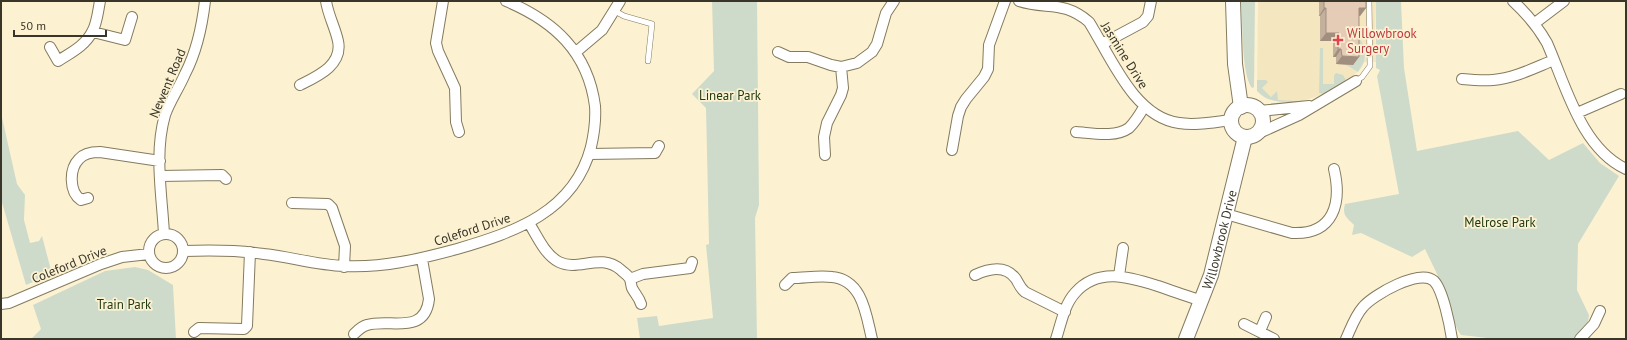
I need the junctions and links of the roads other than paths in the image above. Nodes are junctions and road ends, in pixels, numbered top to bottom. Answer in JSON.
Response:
{"nodes":[{"id":1,"x":100,"y":1,"type":"edge"},
{"id":2,"x":205,"y":1,"type":"edge"},
{"id":3,"x":326,"y":1,"type":"edge"},
{"id":4,"x":443,"y":1,"type":"edge"},
{"id":5,"x":506,"y":1,"type":"edge"},
{"id":6,"x":620,"y":1,"type":"edge"},
{"id":7,"x":894,"y":1,"type":"edge"},
{"id":8,"x":1005,"y":1,"type":"edge"},
{"id":9,"x":1019,"y":1,"type":"edge"},
{"id":10,"x":1151,"y":1,"type":"edge"},
{"id":11,"x":1233,"y":1,"type":"edge"},
{"id":12,"x":1369,"y":1,"type":"edge"},
{"id":13,"x":1513,"y":1,"type":"edge"},
{"id":14,"x":1564,"y":1,"type":"edge"},
{"id":15,"x":1049,"y":3,"type":"edge"},
{"id":16,"x":613,"y":10,"type":"junction"},
{"id":17,"x":132,"y":17,"type":"dead end"},
{"id":18,"x":1535,"y":23,"type":"junction"},
{"id":19,"x":93,"y":32,"type":"junction"},
{"id":20,"x":1102,"y":44,"type":"junction"},
{"id":21,"x":50,"y":47,"type":"dead end"},
{"id":22,"x":576,"y":52,"type":"junction"},
{"id":23,"x":778,"y":52,"type":"dead end"},
{"id":24,"x":1554,"y":60,"type":"junction"},
{"id":25,"x":648,"y":61,"type":"dead end"},
{"id":26,"x":841,"y":66,"type":"junction"},
{"id":27,"x":1462,"y":79,"type":"dead end"},
{"id":28,"x":1356,"y":81,"type":"joint"},
{"id":29,"x":300,"y":85,"type":"dead end"},
{"id":30,"x":1621,"y":94,"type":"dead end"},
{"id":31,"x":1317,"y":104,"type":"junction"},
{"id":32,"x":1144,"y":107,"type":"junction"},
{"id":33,"x":1241,"y":107,"type":"junction"},
{"id":34,"x":1259,"y":111,"type":"junction"},
{"id":35,"x":1576,"y":113,"type":"junction"},
{"id":36,"x":1231,"y":120,"type":"junction"},
{"id":37,"x":459,"y":132,"type":"dead end"},
{"id":38,"x":1076,"y":132,"type":"dead end"},
{"id":39,"x":1252,"y":135,"type":"junction"},
{"id":40,"x":660,"y":146,"type":"dead end"},
{"id":41,"x":952,"y":150,"type":"dead end"},
{"id":42,"x":589,"y":154,"type":"junction"},
{"id":43,"x":825,"y":155,"type":"dead end"},
{"id":44,"x":160,"y":161,"type":"junction"},
{"id":45,"x":1334,"y":169,"type":"dead end"},
{"id":46,"x":1626,"y":169,"type":"edge"},
{"id":47,"x":160,"y":176,"type":"junction"},
{"id":48,"x":226,"y":179,"type":"dead end"},
{"id":49,"x":88,"y":198,"type":"dead end"},
{"id":50,"x":292,"y":203,"type":"dead end"},
{"id":51,"x":1226,"y":214,"type":"junction"},
{"id":52,"x":529,"y":223,"type":"junction"},
{"id":53,"x":164,"y":234,"type":"junction"},
{"id":54,"x":1123,"y":248,"type":"dead end"},
{"id":55,"x":184,"y":250,"type":"junction"},
{"id":56,"x":250,"y":252,"type":"junction"},
{"id":57,"x":149,"y":254,"type":"junction"},
{"id":58,"x":422,"y":259,"type":"junction"},
{"id":59,"x":692,"y":262,"type":"dead end"},
{"id":60,"x":344,"y":266,"type":"junction"},
{"id":61,"x":975,"y":275,"type":"dead end"},
{"id":62,"x":1119,"y":276,"type":"junction"},
{"id":63,"x":630,"y":280,"type":"junction"},
{"id":64,"x":785,"y":285,"type":"dead end"},
{"id":65,"x":1202,"y":301,"type":"junction"},
{"id":66,"x":1,"y":304,"type":"edge"},
{"id":67,"x":641,"y":304,"type":"dead end"},
{"id":68,"x":1600,"y":311,"type":"dead end"},
{"id":69,"x":1065,"y":312,"type":"junction"},
{"id":70,"x":1266,"y":317,"type":"dead end"},
{"id":71,"x":1244,"y":324,"type":"dead end"},
{"id":72,"x":1260,"y":331,"type":"junction"},
{"id":73,"x":194,"y":332,"type":"dead end"},
{"id":74,"x":354,"y":334,"type":"dead end"},
{"id":75,"x":872,"y":339,"type":"edge"},
{"id":76,"x":1056,"y":339,"type":"edge"},
{"id":77,"x":1186,"y":339,"type":"edge"},
{"id":78,"x":1274,"y":339,"type":"edge"},
{"id":79,"x":1346,"y":339,"type":"edge"},
{"id":80,"x":1452,"y":339,"type":"edge"},
{"id":81,"x":1580,"y":339,"type":"edge"}],
"edges":[{"from":1,"to":19,"type":"street"},
{"from":2,"to":44,"type":"street","name":"Newent Road"},
{"from":3,"to":29,"type":"street"},
{"from":4,"to":37,"type":"street"},
{"from":5,"to":22,"type":"street","name":"Coleford Drive"},
{"from":6,"to":16,"type":"street"},
{"from":7,"to":26,"type":"street"},
{"from":8,"to":41,"type":"street"},
{"from":9,"to":15,"type":"street","name":"Jasmine Drive"},
{"from":10,"to":20,"type":"street"},
{"from":11,"to":33,"type":"street"},
{"from":12,"to":28,"type":"lane"},
{"from":13,"to":18,"type":"street"},
{"from":14,"to":18,"type":"street"},
{"from":15,"to":20,"type":"street","name":"Jasmine Drive"},
{"from":16,"to":22,"type":"street"},
{"from":16,"to":25,"type":"lane"},
{"from":17,"to":19,"type":"street"},
{"from":18,"to":24,"type":"street"},
{"from":19,"to":21,"type":"street"},
{"from":20,"to":32,"type":"street","name":"Jasmine Drive"},
{"from":22,"to":42,"type":"street","name":"Coleford Drive"},
{"from":23,"to":26,"type":"street"},
{"from":24,"to":27,"type":"street"},
{"from":24,"to":35,"type":"street"},
{"from":26,"to":43,"type":"street"},
{"from":28,"to":31,"type":"street"},
{"from":30,"to":35,"type":"street"},
{"from":31,"to":34,"type":"street"},
{"from":31,"to":39,"type":"street"},
{"from":32,"to":36,"type":"street","name":"Jasmine Drive"},
{"from":32,"to":38,"type":"street"},
{"from":33,"to":34,"type":"street"},
{"from":33,"to":36,"type":"street"},
{"from":34,"to":39,"type":"street"},
{"from":35,"to":46,"type":"street"},
{"from":36,"to":39,"type":"street"},
{"from":39,"to":51,"type":"street","name":"Willowbrook Drive"},
{"from":40,"to":42,"type":"street"},
{"from":42,"to":52,"type":"street","name":"Coleford Drive"},
{"from":44,"to":47,"type":"street","name":"Newent Road"},
{"from":44,"to":49,"type":"street"},
{"from":45,"to":51,"type":"street"},
{"from":47,"to":48,"type":"street"},
{"from":47,"to":53,"type":"street","name":"Newent Road"},
{"from":50,"to":60,"type":"street"},
{"from":51,"to":65,"type":"street","name":"Willowbrook Drive"},
{"from":52,"to":58,"type":"street","name":"Coleford Drive"},
{"from":52,"to":63,"type":"street"},
{"from":53,"to":55,"type":"street"},
{"from":53,"to":57,"type":"street"},
{"from":54,"to":62,"type":"street"},
{"from":55,"to":56,"type":"street","name":"Coleford Drive"},
{"from":55,"to":57,"type":"street"},
{"from":56,"to":60,"type":"street","name":"Coleford Drive"},
{"from":56,"to":73,"type":"street"},
{"from":57,"to":66,"type":"street","name":"Coleford Drive"},
{"from":58,"to":60,"type":"street","name":"Coleford Drive"},
{"from":58,"to":74,"type":"street"},
{"from":59,"to":63,"type":"street"},
{"from":61,"to":69,"type":"street"},
{"from":62,"to":65,"type":"street"},
{"from":62,"to":69,"type":"street"},
{"from":63,"to":67,"type":"street"},
{"from":64,"to":75,"type":"street"},
{"from":65,"to":77,"type":"street","name":"Willowbrook Drive"},
{"from":68,"to":81,"type":"street"},
{"from":69,"to":76,"type":"street"},
{"from":70,"to":72,"type":"street"},
{"from":71,"to":72,"type":"street"},
{"from":72,"to":78,"type":"street"},
{"from":79,"to":80,"type":"street"}]}
